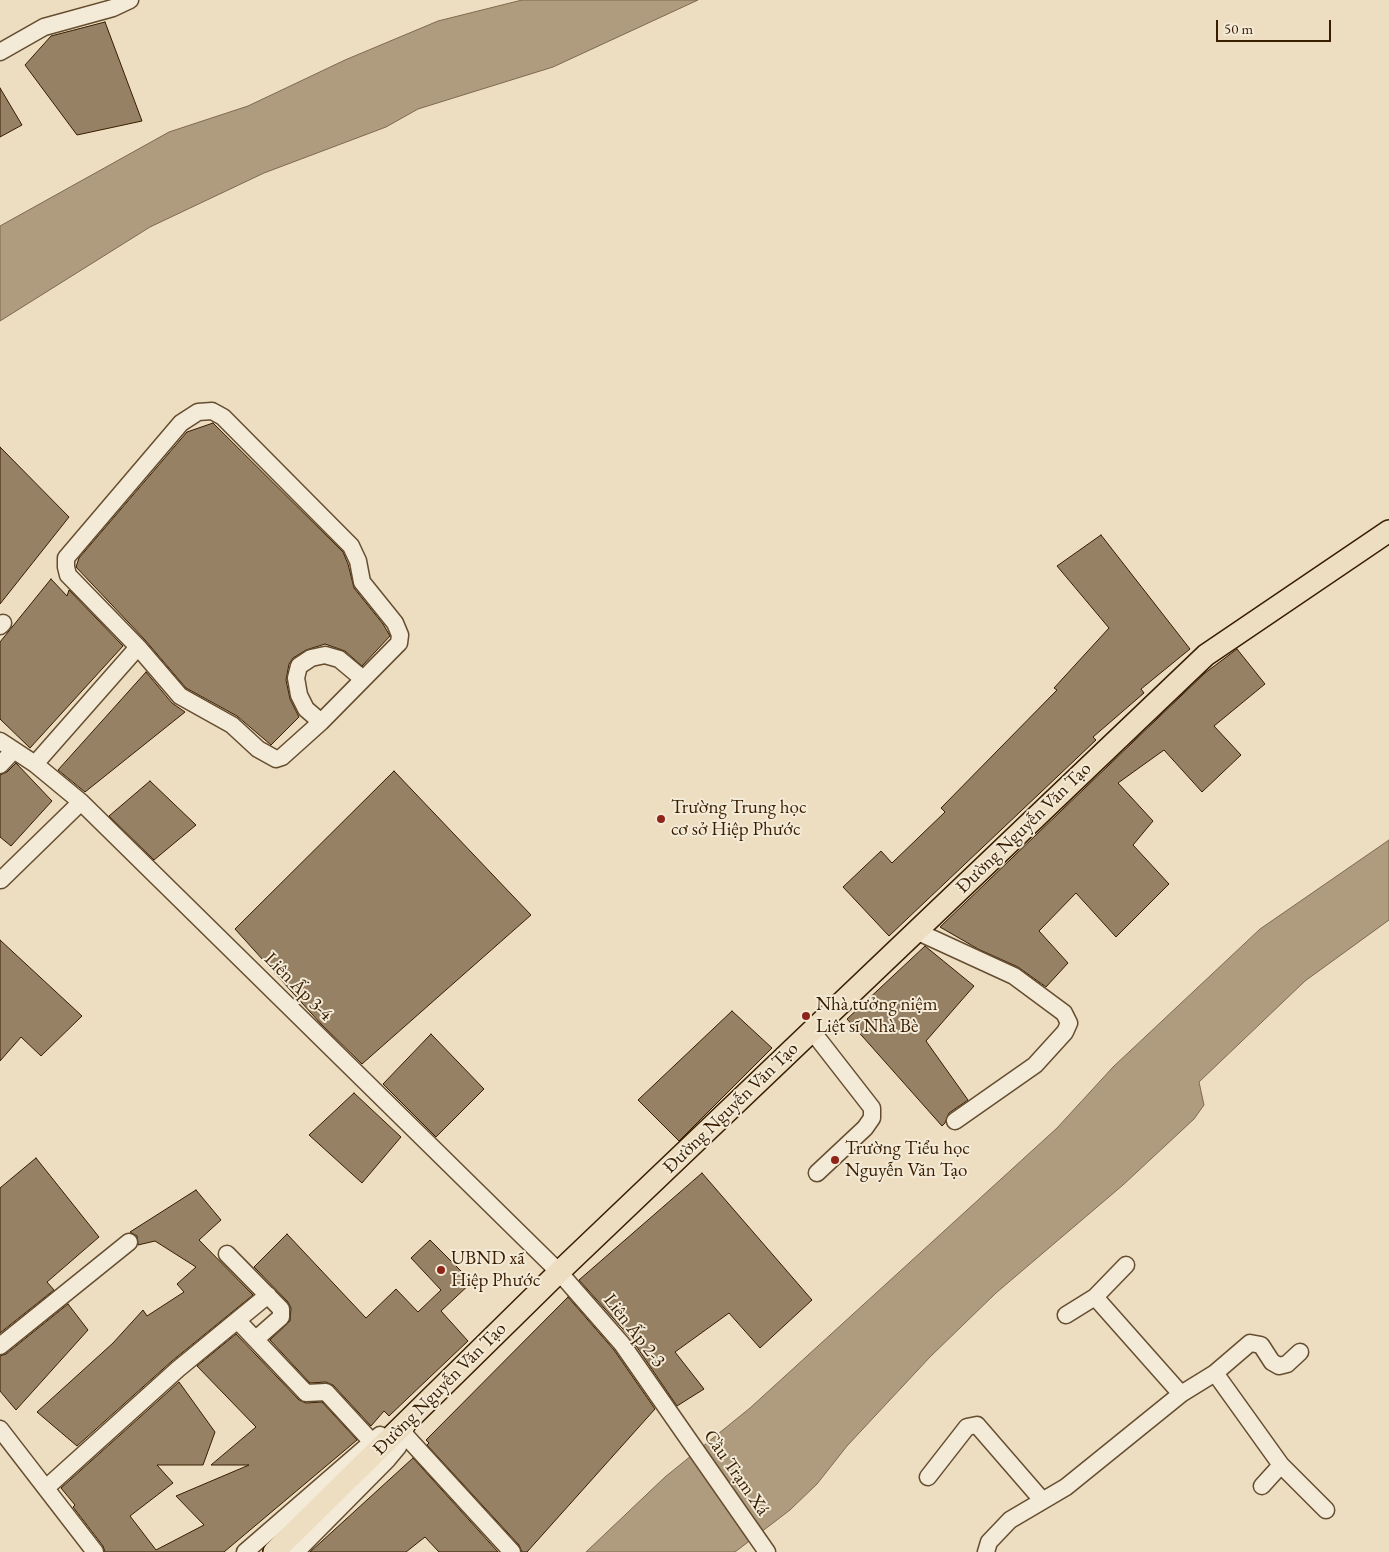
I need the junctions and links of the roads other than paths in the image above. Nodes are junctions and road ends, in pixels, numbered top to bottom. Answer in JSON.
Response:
{"nodes":[{"id":1,"x":130,"y":0,"type":"edge"},
{"id":2,"x":0,"y":52,"type":"edge"},
{"id":3,"x":1389,"y":531,"type":"edge"},
{"id":4,"x":138,"y":647,"type":"junction"},
{"id":5,"x":363,"y":679,"type":"junction"},
{"id":6,"x":321,"y":722,"type":"junction"},
{"id":7,"x":7,"y":746,"type":"edge"},
{"id":8,"x":35,"y":764,"type":"junction"},
{"id":9,"x":0,"y":765,"type":"edge"},
{"id":10,"x":81,"y":802,"type":"junction"},
{"id":11,"x":1,"y":880,"type":"dead end"},
{"id":12,"x":916,"y":931,"type":"junction"},
{"id":13,"x":812,"y":1031,"type":"junction"},
{"id":14,"x":955,"y":1121,"type":"dead end"},
{"id":15,"x":817,"y":1173,"type":"dead end"},
{"id":16,"x":129,"y":1242,"type":"dead end"},
{"id":17,"x":227,"y":1254,"type":"dead end"},
{"id":18,"x":1126,"y":1265,"type":"dead end"},
{"id":19,"x":559,"y":1272,"type":"junction"},
{"id":20,"x":268,"y":1295,"type":"junction"},
{"id":21,"x":1095,"y":1297,"type":"junction"},
{"id":22,"x":1066,"y":1315,"type":"dead end"},
{"id":23,"x":238,"y":1321,"type":"junction"},
{"id":24,"x":256,"y":1339,"type":"junction"},
{"id":25,"x":0,"y":1346,"type":"edge"},
{"id":26,"x":1300,"y":1352,"type":"dead end"},
{"id":27,"x":1215,"y":1373,"type":"junction"},
{"id":28,"x":1181,"y":1394,"type":"junction"},
{"id":29,"x":673,"y":1418,"type":"joint"},
{"id":30,"x":407,"y":1426,"type":"junction"},
{"id":31,"x":0,"y":1429,"type":"edge"},
{"id":32,"x":372,"y":1442,"type":"junction"},
{"id":33,"x":1281,"y":1465,"type":"junction"},
{"id":34,"x":928,"y":1477,"type":"dead end"},
{"id":35,"x":1262,"y":1486,"type":"dead end"},
{"id":36,"x":46,"y":1488,"type":"junction"},
{"id":37,"x":1042,"y":1500,"type":"junction"},
{"id":38,"x":1326,"y":1510,"type":"dead end"},
{"id":39,"x":95,"y":1552,"type":"edge"},
{"id":40,"x":246,"y":1552,"type":"edge"},
{"id":41,"x":274,"y":1552,"type":"edge"},
{"id":42,"x":296,"y":1552,"type":"edge"},
{"id":43,"x":512,"y":1552,"type":"edge"},
{"id":44,"x":767,"y":1552,"type":"edge"},
{"id":45,"x":986,"y":1552,"type":"edge"}],
"edges":[{"from":1,"to":2,"type":"street"},
{"from":3,"to":12,"type":"main road","name":"Đường Nguyễn Văn Tạo"},
{"from":4,"to":5,"type":"street"},
{"from":4,"to":6,"type":"street"},
{"from":4,"to":8,"type":"street"},
{"from":5,"to":6,"type":"street"},
{"from":5,"to":6,"type":"street"},
{"from":7,"to":8,"type":"street","name":"Liên Ấp 3-4"},
{"from":7,"to":9,"type":"street"},
{"from":8,"to":10,"type":"street","name":"Liên Ấp 3-4"},
{"from":10,"to":11,"type":"street"},
{"from":10,"to":19,"type":"street","name":"Liên Ấp 3-4"},
{"from":12,"to":13,"type":"main road","name":"Đường Nguyễn Văn Tạo"},
{"from":12,"to":14,"type":"street"},
{"from":13,"to":15,"type":"street"},
{"from":13,"to":19,"type":"main road","name":"Đường Nguyễn Văn Tạo"},
{"from":16,"to":25,"type":"street"},
{"from":17,"to":20,"type":"street"},
{"from":18,"to":21,"type":"street"},
{"from":19,"to":29,"type":"street","name":"Liên Ấp 2-3"},
{"from":19,"to":30,"type":"main road","name":"Đường Nguyễn Văn Tạo"},
{"from":20,"to":23,"type":"street"},
{"from":20,"to":24,"type":"street"},
{"from":21,"to":22,"type":"street"},
{"from":21,"to":28,"type":"street"},
{"from":23,"to":24,"type":"street"},
{"from":23,"to":36,"type":"street"},
{"from":24,"to":32,"type":"street"},
{"from":26,"to":27,"type":"street"},
{"from":27,"to":28,"type":"street"},
{"from":27,"to":33,"type":"street"},
{"from":28,"to":37,"type":"street"},
{"from":29,"to":44,"type":"street","name":"Cầu Trạm Xá"},
{"from":30,"to":32,"type":"street"},
{"from":30,"to":41,"type":"main road","name":"Đường Nguyễn Văn Tạo"},
{"from":30,"to":42,"type":"street"},
{"from":30,"to":43,"type":"street"},
{"from":31,"to":36,"type":"street"},
{"from":32,"to":40,"type":"street"},
{"from":33,"to":35,"type":"street"},
{"from":33,"to":38,"type":"street"},
{"from":34,"to":37,"type":"street"},
{"from":36,"to":39,"type":"street"},
{"from":37,"to":45,"type":"street"}]}
